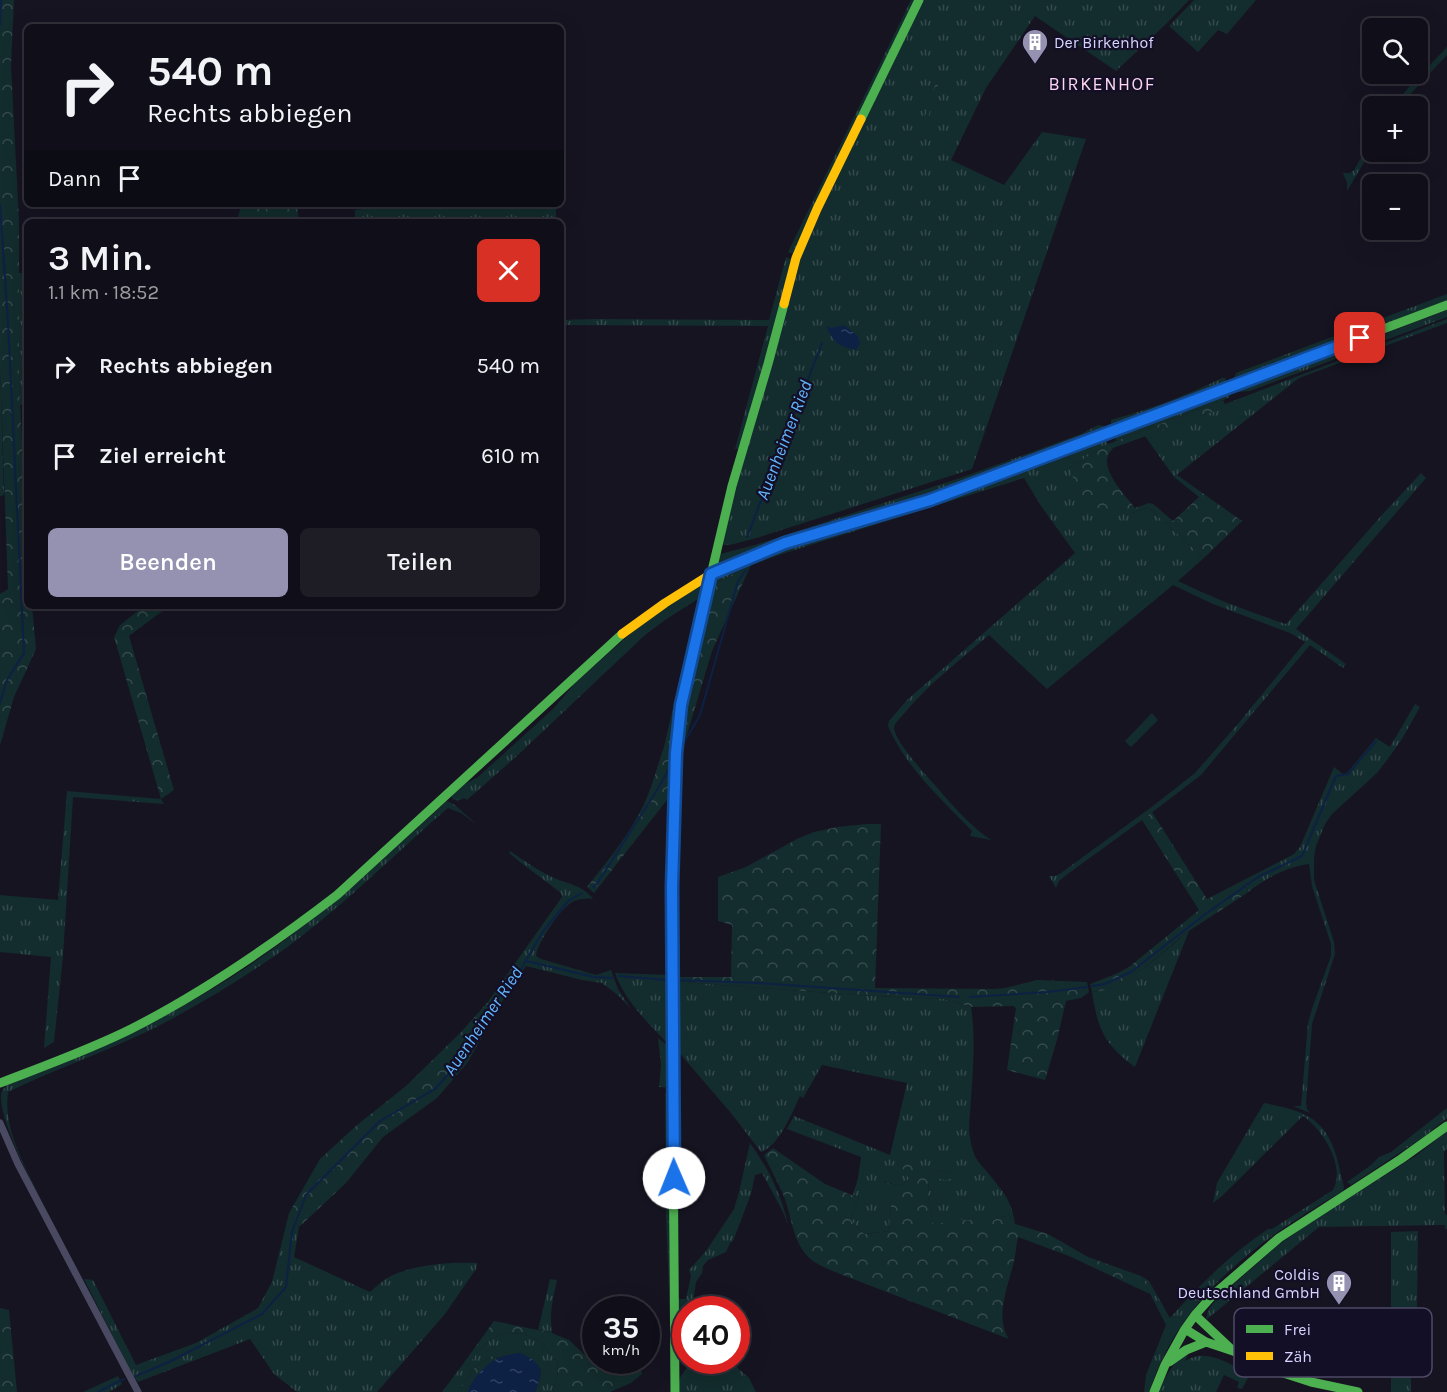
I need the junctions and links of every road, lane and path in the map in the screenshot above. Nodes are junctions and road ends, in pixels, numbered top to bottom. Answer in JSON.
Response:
{"nodes":[{"id":1,"x":919,"y":0,"type":"edge"},
{"id":2,"x":1447,"y":305,"type":"edge"},
{"id":3,"x":711,"y":574,"type":"junction"},
{"id":4,"x":0,"y":1083,"type":"edge"},
{"id":5,"x":0,"y":1123,"type":"edge"},
{"id":6,"x":1447,"y":1126,"type":"edge"},
{"id":7,"x":1195,"y":1315,"type":"junction"},
{"id":8,"x":1185,"y":1329,"type":"junction"},
{"id":9,"x":1206,"y":1342,"type":"junction"},
{"id":10,"x":1233,"y":1351,"type":"joint"},
{"id":11,"x":1165,"y":1365,"type":"junction"},
{"id":12,"x":1296,"y":1377,"type":"edge"},
{"id":13,"x":138,"y":1392,"type":"edge"},
{"id":14,"x":675,"y":1392,"type":"edge"},
{"id":15,"x":1154,"y":1392,"type":"edge"},
{"id":16,"x":1358,"y":1392,"type":"edge"}],
"edges":[{"from":1,"to":3,"type":"street"},
{"from":2,"to":3,"type":"street"},
{"from":3,"to":4,"type":"street"},
{"from":3,"to":14,"type":"street"},
{"from":5,"to":13,"type":"street"},
{"from":6,"to":7,"type":"street"},
{"from":7,"to":8,"type":"street"},
{"from":7,"to":10,"type":"street"},
{"from":8,"to":9,"type":"street"},
{"from":8,"to":11,"type":"street"},
{"from":9,"to":10,"type":"street"},
{"from":9,"to":11,"type":"street"},
{"from":11,"to":15,"type":"street"},
{"from":12,"to":16,"type":"street"}]}
